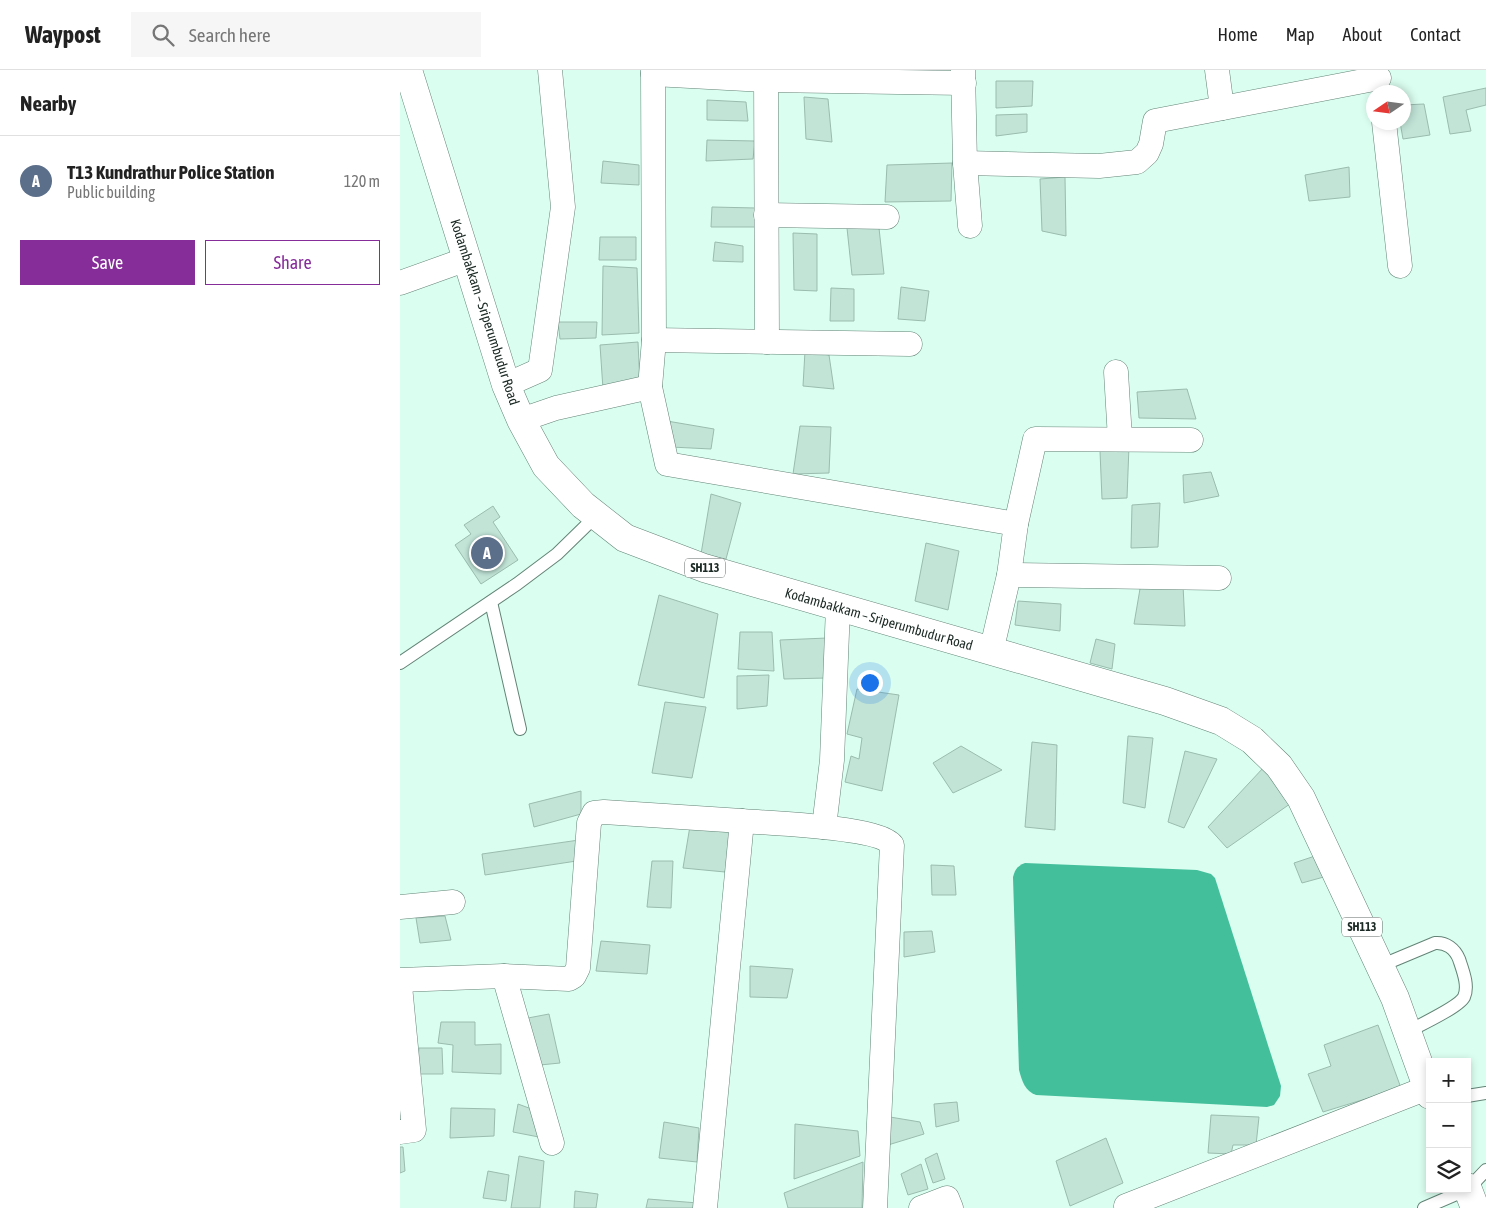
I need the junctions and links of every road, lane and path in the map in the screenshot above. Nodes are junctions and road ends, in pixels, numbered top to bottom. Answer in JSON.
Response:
{"nodes":[{"id":1,"x":408,"y":70,"type":"edge"},
{"id":2,"x":550,"y":70,"type":"edge"},
{"id":3,"x":1217,"y":70,"type":"edge"},
{"id":4,"x":653,"y":72,"type":"edge"},
{"id":5,"x":766,"y":75,"type":"edge"},
{"id":6,"x":963,"y":77,"type":"edge"},
{"id":7,"x":1380,"y":80,"type":"edge"},
{"id":8,"x":1222,"y":108,"type":"junction"},
{"id":9,"x":1385,"y":130,"type":"edge"},
{"id":10,"x":965,"y":164,"type":"junction"},
{"id":11,"x":766,"y":215,"type":"junction"},
{"id":12,"x":887,"y":217,"type":"dead end"},
{"id":13,"x":970,"y":226,"type":"dead end"},
{"id":14,"x":467,"y":259,"type":"junction"},
{"id":15,"x":1400,"y":266,"type":"dead end"},
{"id":16,"x":400,"y":282,"type":"edge"},
{"id":17,"x":654,"y":340,"type":"junction"},
{"id":18,"x":766,"y":342,"type":"junction"},
{"id":19,"x":910,"y":344,"type":"dead end"},
{"id":20,"x":1116,"y":372,"type":"dead end"},
{"id":21,"x":506,"y":385,"type":"junction"},
{"id":22,"x":650,"y":387,"type":"junction"},
{"id":23,"x":521,"y":420,"type":"junction"},
{"id":24,"x":1120,"y":440,"type":"junction"},
{"id":25,"x":1192,"y":440,"type":"dead end"},
{"id":26,"x":596,"y":516,"type":"junction"},
{"id":27,"x":1016,"y":524,"type":"junction"},
{"id":28,"x":1008,"y":575,"type":"junction"},
{"id":29,"x":1219,"y":578,"type":"dead end"},
{"id":30,"x":491,"y":602,"type":"junction"},
{"id":31,"x":838,"y":607,"type":"junction"},
{"id":32,"x":990,"y":652,"type":"junction"},
{"id":33,"x":400,"y":663,"type":"edge"},
{"id":34,"x":520,"y":729,"type":"dead end"},
{"id":35,"x":742,"y":821,"type":"junction"},
{"id":36,"x":824,"y":827,"type":"junction"},
{"id":37,"x":453,"y":902,"type":"dead end"},
{"id":38,"x":400,"y":907,"type":"edge"},
{"id":39,"x":1380,"y":966,"type":"junction"},
{"id":40,"x":504,"y":976,"type":"junction"},
{"id":41,"x":400,"y":980,"type":"edge"},
{"id":42,"x":400,"y":986,"type":"edge"},
{"id":43,"x":1407,"y":1032,"type":"junction"},
{"id":44,"x":1426,"y":1086,"type":"edge"},
{"id":45,"x":1426,"y":1093,"type":"edge"},
{"id":46,"x":1486,"y":1093,"type":"edge"},
{"id":47,"x":1471,"y":1095,"type":"edge"},
{"id":48,"x":400,"y":1132,"type":"edge"},
{"id":49,"x":552,"y":1143,"type":"dead end"},
{"id":50,"x":1474,"y":1188,"type":"edge"},
{"id":51,"x":1126,"y":1206,"type":"dead end"},
{"id":52,"x":705,"y":1208,"type":"edge"},
{"id":53,"x":875,"y":1208,"type":"edge"},
{"id":54,"x":921,"y":1208,"type":"edge"},
{"id":55,"x":951,"y":1208,"type":"edge"},
{"id":56,"x":1424,"y":1208,"type":"edge"}],
"edges":[{"from":1,"to":14,"type":"main road","name":"Kodambakkam – Sriperumbudur Road","number":"SH113"},
{"from":2,"to":21,"type":"street"},
{"from":3,"to":8,"type":"street"},
{"from":4,"to":5,"type":"street"},
{"from":4,"to":17,"type":"street"},
{"from":5,"to":6,"type":"street"},
{"from":5,"to":11,"type":"street"},
{"from":6,"to":10,"type":"street"},
{"from":7,"to":8,"type":"street"},
{"from":8,"to":10,"type":"street"},
{"from":9,"to":15,"type":"street"},
{"from":10,"to":13,"type":"street"},
{"from":11,"to":12,"type":"street"},
{"from":11,"to":18,"type":"street"},
{"from":14,"to":16,"type":"street"},
{"from":14,"to":21,"type":"main road","name":"Kodambakkam – Sriperumbudur Road","number":"SH113"},
{"from":17,"to":18,"type":"street"},
{"from":17,"to":22,"type":"street"},
{"from":18,"to":19,"type":"street"},
{"from":20,"to":24,"type":"street"},
{"from":21,"to":23,"type":"main road","name":"Kodambakkam – Sriperumbudur Road","number":"SH113"},
{"from":22,"to":23,"type":"street"},
{"from":22,"to":27,"type":"street"},
{"from":23,"to":26,"type":"main road","name":"Kodambakkam – Sriperumbudur Road","number":"SH113"},
{"from":24,"to":25,"type":"street"},
{"from":24,"to":27,"type":"street"},
{"from":26,"to":30,"type":"lane"},
{"from":26,"to":31,"type":"main road","name":"Kodambakkam – Sriperumbudur Road","number":"SH113"},
{"from":27,"to":28,"type":"street"},
{"from":28,"to":29,"type":"street"},
{"from":28,"to":32,"type":"street"},
{"from":30,"to":33,"type":"lane"},
{"from":30,"to":34,"type":"lane"},
{"from":31,"to":32,"type":"main road","name":"Kodambakkam – Sriperumbudur Road","number":"SH113"},
{"from":31,"to":36,"type":"street"},
{"from":32,"to":39,"type":"main road","name":"Kodambakkam – Sriperumbudur Road","number":"SH113"},
{"from":35,"to":36,"type":"street"},
{"from":35,"to":40,"type":"street"},
{"from":35,"to":52,"type":"street"},
{"from":36,"to":53,"type":"street"},
{"from":37,"to":38,"type":"street"},
{"from":39,"to":43,"type":"main road","name":"Kodambakkam – Sriperumbudur Road","number":"SH113"},
{"from":39,"to":43,"type":"lane"},
{"from":40,"to":41,"type":"street"},
{"from":40,"to":49,"type":"street"},
{"from":42,"to":48,"type":"street"},
{"from":43,"to":44,"type":"main road","name":"Kodambakkam – Sriperumbudur Road","number":"SH113"},
{"from":45,"to":51,"type":"street"},
{"from":46,"to":47,"type":"lane"},
{"from":50,"to":56,"type":"lane"},
{"from":54,"to":55,"type":"street"}]}
